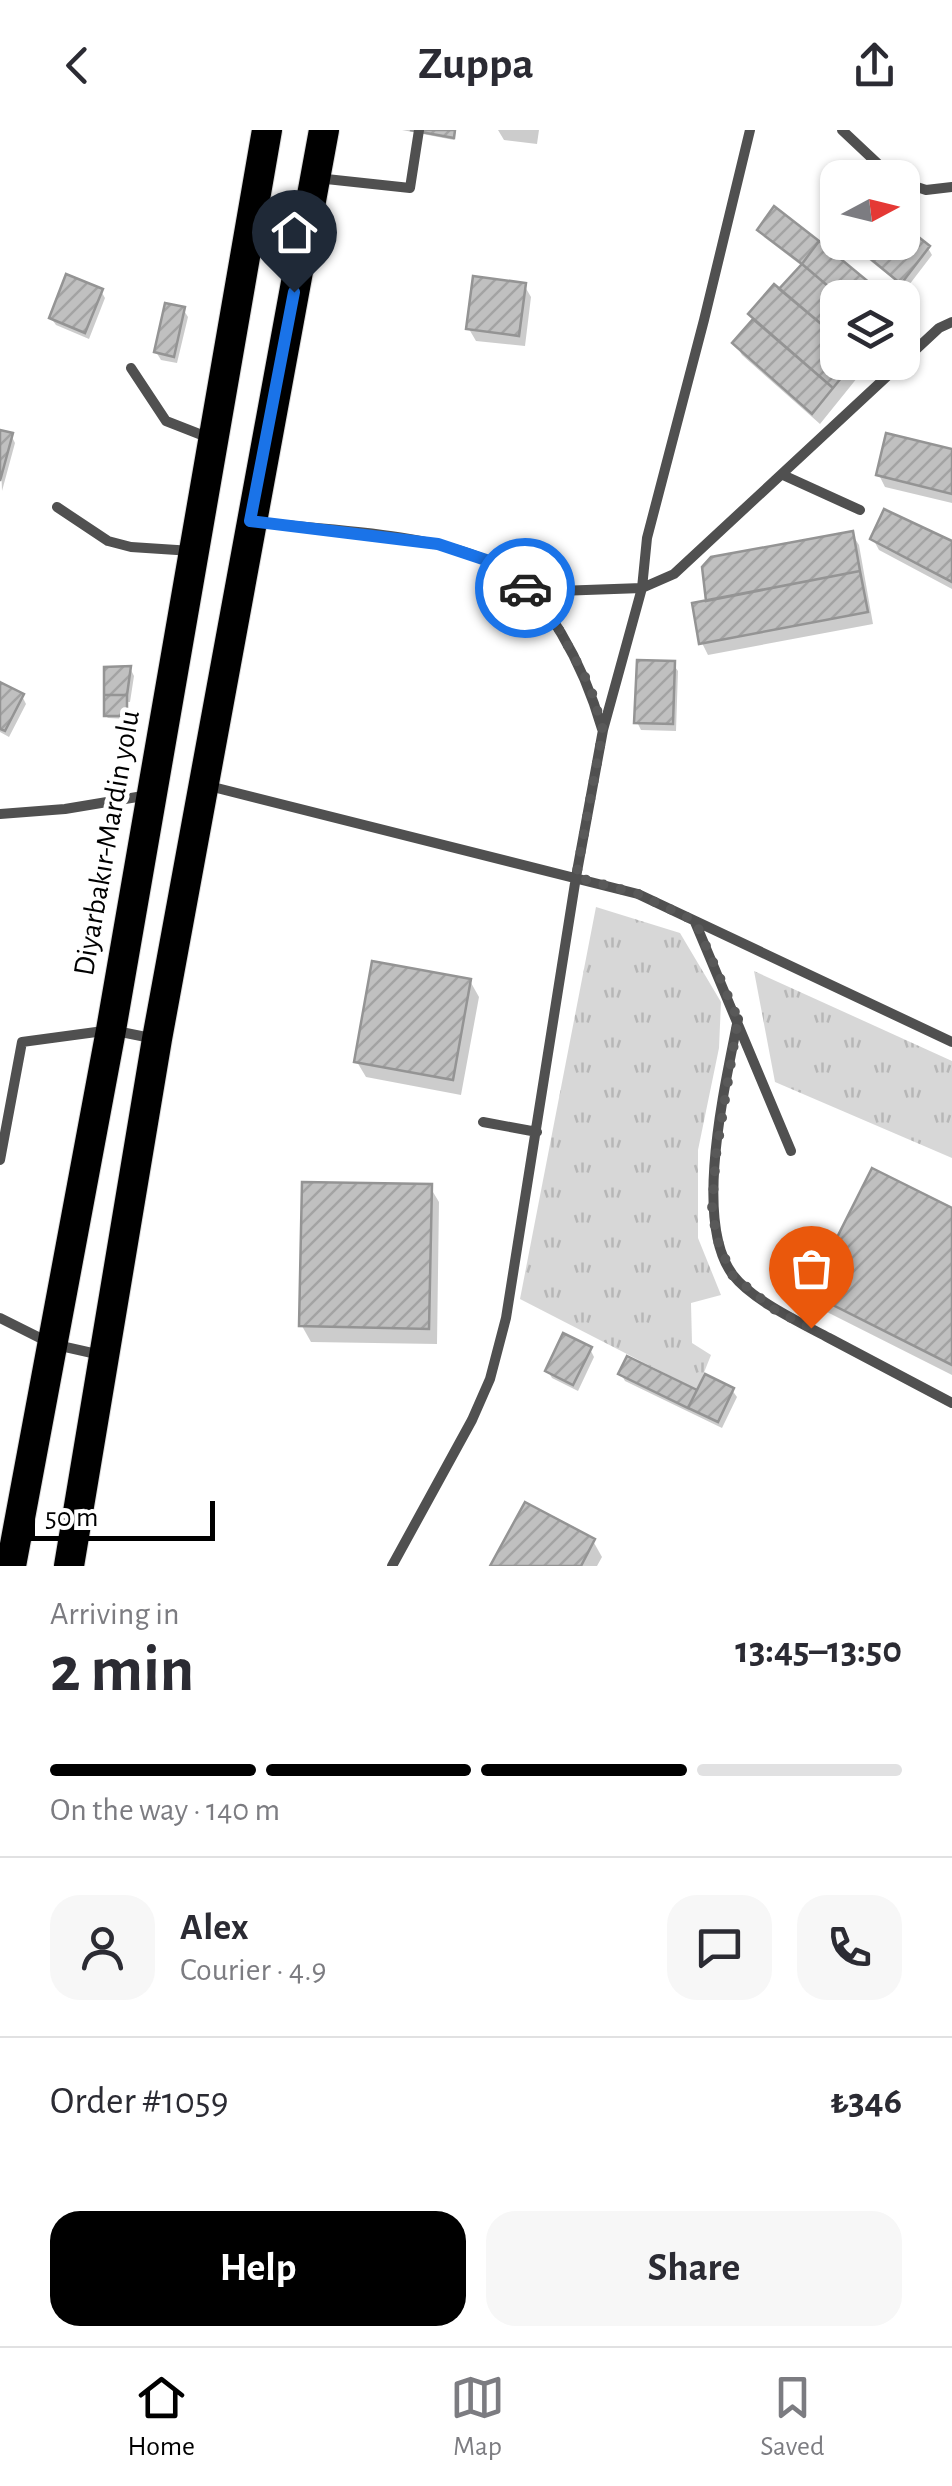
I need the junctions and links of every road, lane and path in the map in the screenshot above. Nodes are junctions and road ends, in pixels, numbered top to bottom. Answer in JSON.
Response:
{"nodes":[{"id":1,"x":268,"y":130,"type":"edge"},
{"id":2,"x":324,"y":130,"type":"edge"},
{"id":3,"x":418,"y":130,"type":"edge"},
{"id":4,"x":750,"y":130,"type":"edge"},
{"id":5,"x":842,"y":130,"type":"edge"},
{"id":6,"x":874,"y":160,"type":"edge"},
{"id":7,"x":316,"y":178,"type":"junction"},
{"id":8,"x":920,"y":188,"type":"edge"},
{"id":9,"x":952,"y":188,"type":"edge"},
{"id":10,"x":952,"y":322,"type":"edge"},
{"id":11,"x":131,"y":368,"type":"dead end"},
{"id":12,"x":213,"y":440,"type":"junction"},
{"id":13,"x":784,"y":475,"type":"junction"},
{"id":14,"x":57,"y":507,"type":"dead end"},
{"id":15,"x":860,"y":510,"type":"dead end"},
{"id":16,"x":250,"y":521,"type":"junction"},
{"id":17,"x":193,"y":551,"type":"junction"},
{"id":18,"x":642,"y":588,"type":"junction"},
{"id":19,"x":530,"y":592,"type":"junction"},
{"id":20,"x":603,"y":730,"type":"junction"},
{"id":21,"x":203,"y":785,"type":"junction"},
{"id":22,"x":150,"y":795,"type":"junction"},
{"id":23,"x":0,"y":814,"type":"edge"},
{"id":24,"x":576,"y":877,"type":"junction"},
{"id":25,"x":695,"y":921,"type":"junction"},
{"id":26,"x":738,"y":1019,"type":"junction"},
{"id":27,"x":111,"y":1030,"type":"junction"},
{"id":28,"x":157,"y":1039,"type":"junction"},
{"id":29,"x":952,"y":1042,"type":"edge"},
{"id":30,"x":483,"y":1122,"type":"dead end"},
{"id":31,"x":538,"y":1132,"type":"junction"},
{"id":32,"x":791,"y":1151,"type":"dead end"},
{"id":33,"x":0,"y":1160,"type":"edge"},
{"id":34,"x":0,"y":1318,"type":"edge"},
{"id":35,"x":52,"y":1344,"type":"junction"},
{"id":36,"x":104,"y":1356,"type":"junction"},
{"id":37,"x":952,"y":1403,"type":"edge"},
{"id":38,"x":11,"y":1566,"type":"edge"},
{"id":39,"x":70,"y":1566,"type":"edge"},
{"id":40,"x":392,"y":1566,"type":"edge"}],
"edges":[{"from":1,"to":12,"type":"highway","name":"Diyarbakır-Mardin yolu"},
{"from":2,"to":7,"type":"highway"},
{"from":3,"to":7,"type":"lane"},
{"from":4,"to":18,"type":"lane"},
{"from":5,"to":6,"type":"lane"},
{"from":7,"to":16,"type":"highway"},
{"from":8,"to":9,"type":"lane"},
{"from":10,"to":13,"type":"lane"},
{"from":11,"to":12,"type":"lane"},
{"from":12,"to":17,"type":"highway","name":"Diyarbakır-Mardin yolu"},
{"from":13,"to":15,"type":"lane"},
{"from":13,"to":18,"type":"lane"},
{"from":14,"to":17,"type":"lane"},
{"from":16,"to":19,"type":"lane"},
{"from":16,"to":21,"type":"highway"},
{"from":17,"to":22,"type":"highway","name":"Diyarbakır-Mardin yolu"},
{"from":18,"to":19,"type":"lane"},
{"from":18,"to":20,"type":"lane"},
{"from":19,"to":20,"type":"lane"},
{"from":20,"to":24,"type":"lane"},
{"from":21,"to":24,"type":"lane"},
{"from":21,"to":28,"type":"highway"},
{"from":22,"to":23,"type":"lane"},
{"from":22,"to":27,"type":"highway","name":"Diyarbakır-Mardin yolu"},
{"from":24,"to":25,"type":"lane"},
{"from":24,"to":31,"type":"lane"},
{"from":25,"to":26,"type":"lane"},
{"from":25,"to":29,"type":"lane"},
{"from":26,"to":32,"type":"lane"},
{"from":26,"to":37,"type":"lane"},
{"from":27,"to":28,"type":"lane"},
{"from":27,"to":33,"type":"lane"},
{"from":27,"to":35,"type":"highway","name":"Diyarbakır-Mardin yolu"},
{"from":28,"to":36,"type":"highway"},
{"from":30,"to":31,"type":"lane"},
{"from":31,"to":40,"type":"lane"},
{"from":34,"to":35,"type":"lane"},
{"from":35,"to":36,"type":"lane"},
{"from":35,"to":38,"type":"highway","name":"Diyarbakır-Mardin yolu"},
{"from":36,"to":39,"type":"highway"}]}
